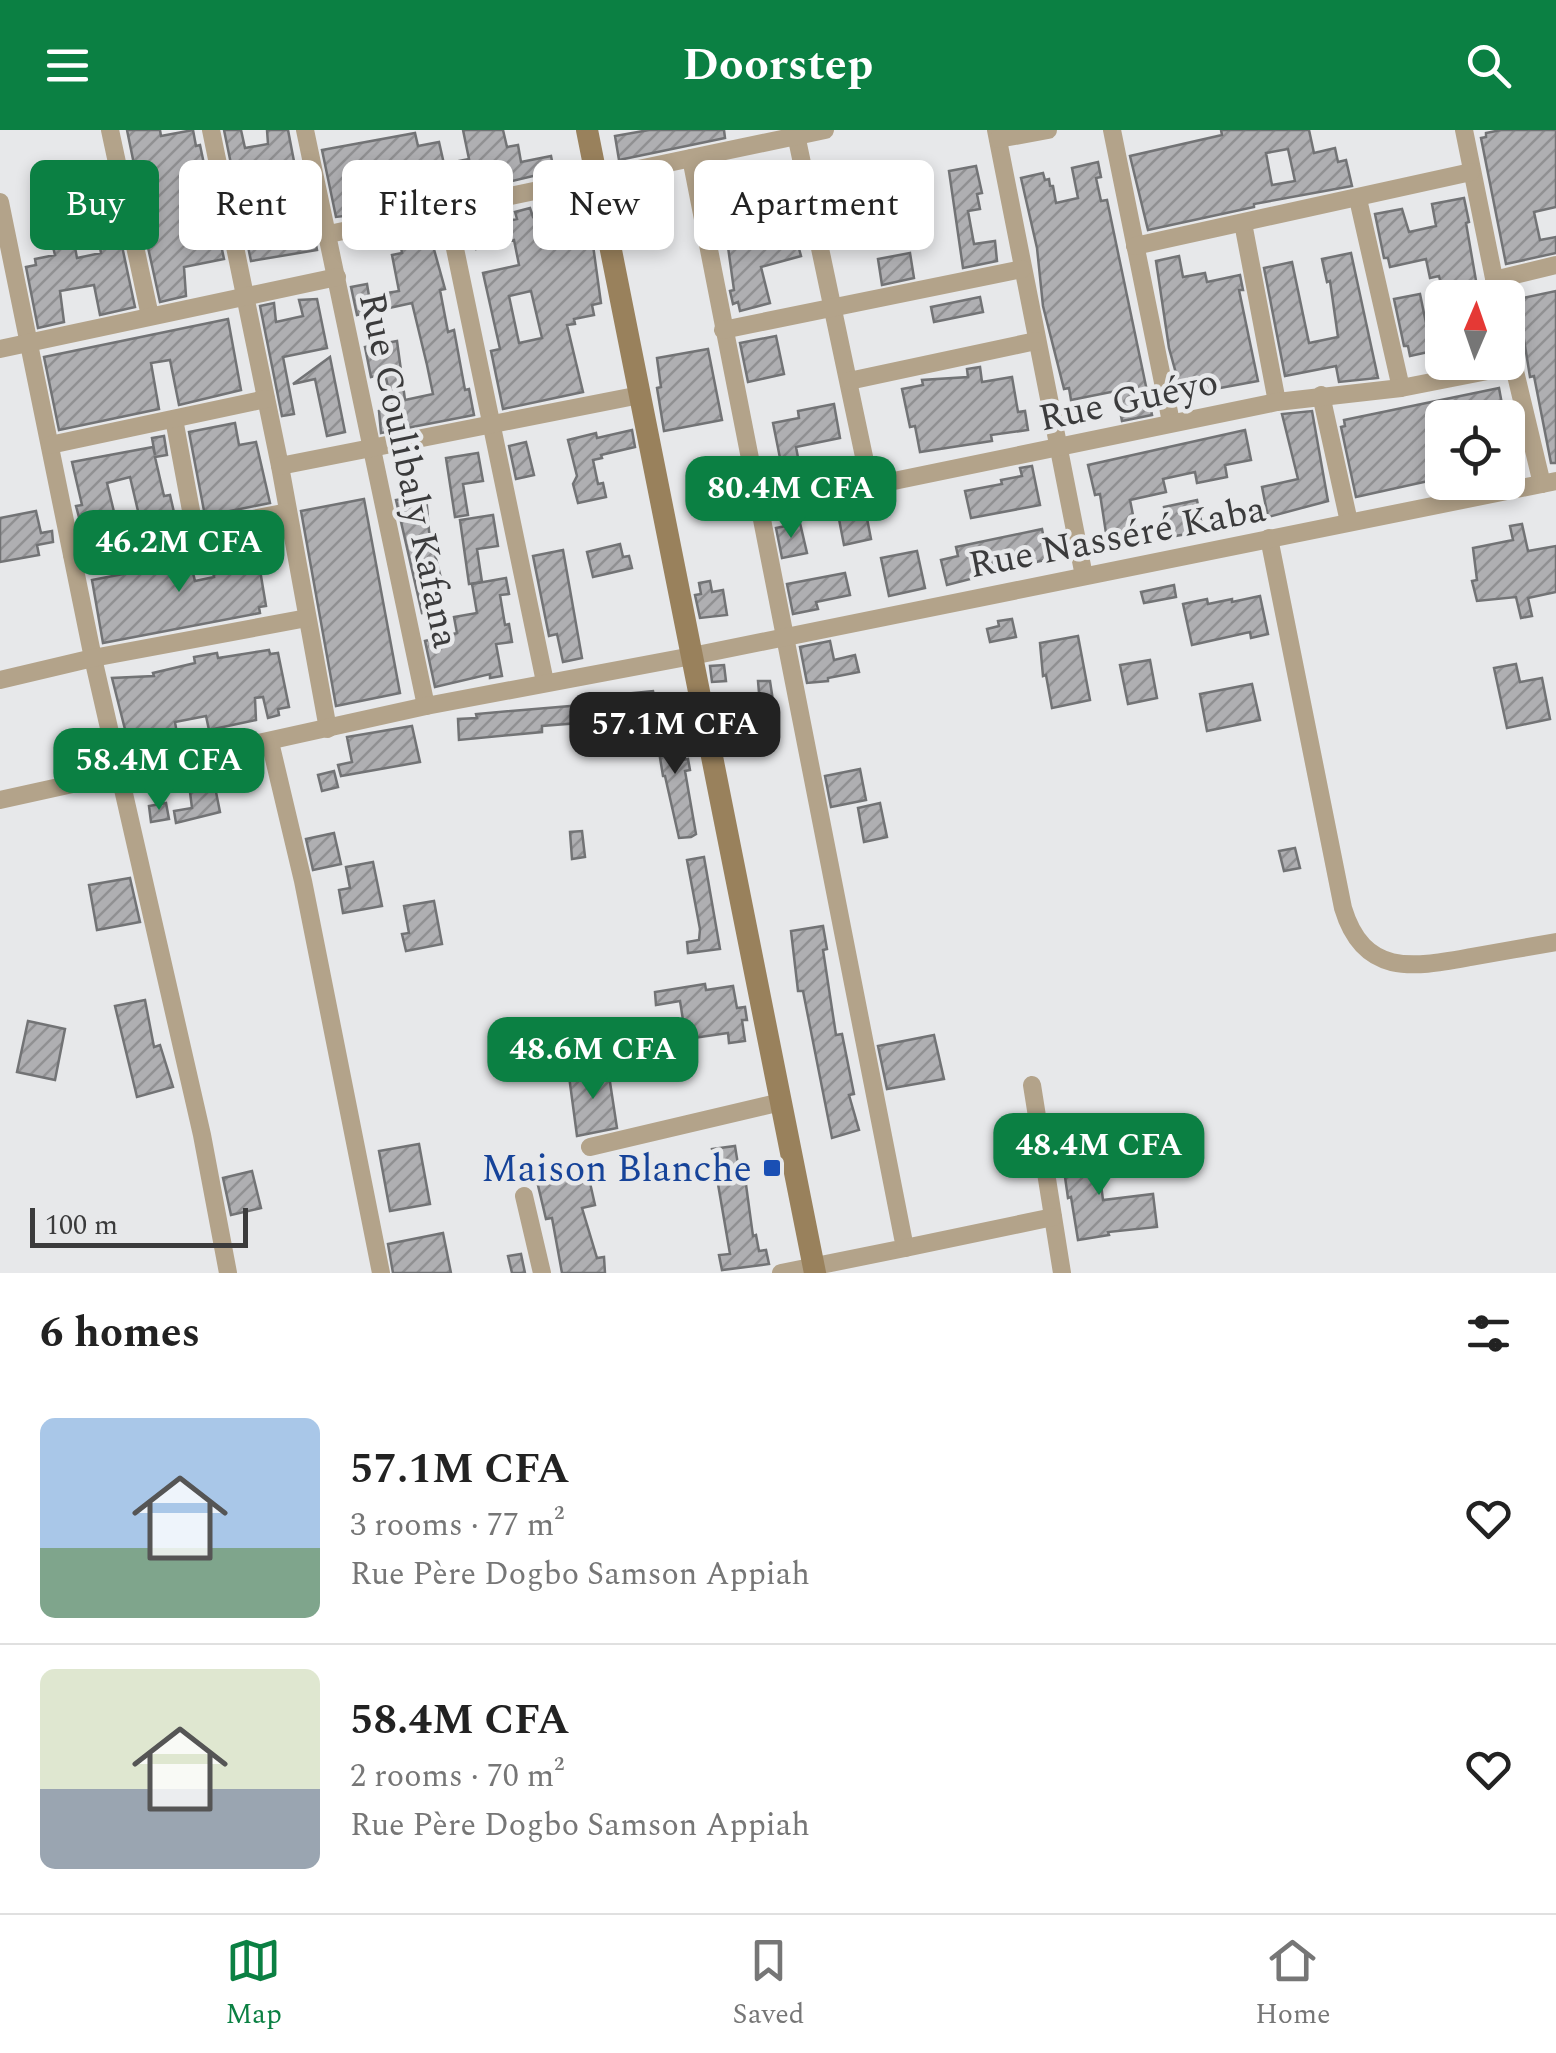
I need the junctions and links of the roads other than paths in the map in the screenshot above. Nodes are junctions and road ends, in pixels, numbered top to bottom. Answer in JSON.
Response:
{"nodes":[{"id":1,"x":110,"y":130,"type":"edge"},
{"id":2,"x":211,"y":130,"type":"edge"},
{"id":3,"x":308,"y":130,"type":"edge"},
{"id":4,"x":587,"y":130,"type":"edge"},
{"id":5,"x":825,"y":130,"type":"edge"},
{"id":6,"x":1048,"y":130,"type":"edge"},
{"id":7,"x":1112,"y":130,"type":"edge"},
{"id":8,"x":1464,"y":130,"type":"edge"},
{"id":9,"x":796,"y":133,"type":"edge"},
{"id":10,"x":997,"y":135,"type":"edge"},
{"id":11,"x":692,"y":158,"type":"junction"},
{"id":12,"x":593,"y":160,"type":"edge"},
{"id":13,"x":674,"y":162,"type":"edge"},
{"id":14,"x":1471,"y":172,"type":"junction"},
{"id":15,"x":1358,"y":199,"type":"junction"},
{"id":16,"x":0,"y":202,"type":"edge"},
{"id":17,"x":1244,"y":224,"type":"junction"},
{"id":18,"x":342,"y":231,"type":"edge"},
{"id":19,"x":329,"y":234,"type":"junction"},
{"id":20,"x":1135,"y":246,"type":"junction"},
{"id":21,"x":455,"y":250,"type":"edge"},
{"id":22,"x":611,"y":250,"type":"edge"},
{"id":23,"x":1556,"y":265,"type":"edge"},
{"id":24,"x":1022,"y":269,"type":"junction"},
{"id":25,"x":337,"y":278,"type":"junction"},
{"id":26,"x":1494,"y":280,"type":"edge"},
{"id":27,"x":1517,"y":280,"type":"edge"},
{"id":28,"x":246,"y":297,"type":"junction"},
{"id":29,"x":833,"y":307,"type":"junction"},
{"id":30,"x":150,"y":316,"type":"junction"},
{"id":31,"x":723,"y":330,"type":"junction"},
{"id":32,"x":1036,"y":340,"type":"junction"},
{"id":33,"x":28,"y":341,"type":"junction"},
{"id":34,"x":0,"y":349,"type":"edge"},
{"id":35,"x":1441,"y":380,"type":"edge"},
{"id":36,"x":1516,"y":380,"type":"edge"},
{"id":37,"x":849,"y":381,"type":"junction"},
{"id":38,"x":1401,"y":388,"type":"junction"},
{"id":39,"x":640,"y":395,"type":"junction"},
{"id":40,"x":1321,"y":395,"type":"junction"},
{"id":41,"x":266,"y":399,"type":"junction"},
{"id":42,"x":1277,"y":402,"type":"junction"},
{"id":43,"x":174,"y":419,"type":"junction"},
{"id":44,"x":1172,"y":422,"type":"junction"},
{"id":45,"x":491,"y":424,"type":"junction"},
{"id":46,"x":50,"y":446,"type":"junction"},
{"id":47,"x":1056,"y":447,"type":"junction"},
{"id":48,"x":372,"y":450,"type":"junction"},
{"id":49,"x":280,"y":466,"type":"junction"},
{"id":50,"x":1549,"y":482,"type":"edge"},
{"id":51,"x":870,"y":486,"type":"junction"},
{"id":52,"x":758,"y":509,"type":"junction"},
{"id":53,"x":288,"y":512,"type":"junction"},
{"id":54,"x":1349,"y":522,"type":"junction"},
{"id":55,"x":195,"y":532,"type":"junction"},
{"id":56,"x":1269,"y":538,"type":"junction"},
{"id":57,"x":72,"y":556,"type":"junction"},
{"id":58,"x":1084,"y":576,"type":"junction"},
{"id":59,"x":308,"y":618,"type":"junction"},
{"id":60,"x":783,"y":637,"type":"junction"},
{"id":61,"x":692,"y":656,"type":"junction"},
{"id":62,"x":93,"y":658,"type":"junction"},
{"id":63,"x":0,"y":680,"type":"edge"},
{"id":64,"x":544,"y":682,"type":"junction"},
{"id":65,"x":426,"y":706,"type":"junction"},
{"id":66,"x":328,"y":729,"type":"junction"},
{"id":67,"x":270,"y":742,"type":"junction"},
{"id":68,"x":119,"y":776,"type":"junction"},
{"id":69,"x":0,"y":800,"type":"edge"},
{"id":70,"x":1556,"y":942,"type":"edge"},
{"id":71,"x":1032,"y":1085,"type":"dead end"},
{"id":72,"x":781,"y":1102,"type":"junction"},
{"id":73,"x":590,"y":1147,"type":"dead end"},
{"id":74,"x":524,"y":1196,"type":"dead end"},
{"id":75,"x":1053,"y":1217,"type":"junction"},
{"id":76,"x":905,"y":1248,"type":"junction"},
{"id":77,"x":814,"y":1270,"type":"edge"},
{"id":78,"x":228,"y":1273,"type":"edge"},
{"id":79,"x":381,"y":1273,"type":"edge"},
{"id":80,"x":542,"y":1273,"type":"edge"},
{"id":81,"x":781,"y":1273,"type":"edge"},
{"id":82,"x":1062,"y":1273,"type":"edge"}],
"edges":[{"from":1,"to":30,"type":"street"},
{"from":2,"to":28,"type":"street"},
{"from":3,"to":19,"type":"street","name":"Rue Coulibaly Kafana"},
{"from":4,"to":12,"type":"street"},
{"from":5,"to":9,"type":"street"},
{"from":6,"to":10,"type":"street"},
{"from":7,"to":20,"type":"street"},
{"from":8,"to":14,"type":"street"},
{"from":9,"to":11,"type":"street"},
{"from":9,"to":29,"type":"street"},
{"from":10,"to":24,"type":"street"},
{"from":11,"to":13,"type":"street"},
{"from":11,"to":31,"type":"street"},
{"from":14,"to":15,"type":"street"},
{"from":14,"to":26,"type":"street"},
{"from":15,"to":17,"type":"street"},
{"from":15,"to":38,"type":"street"},
{"from":16,"to":33,"type":"street"},
{"from":17,"to":20,"type":"street"},
{"from":17,"to":42,"type":"street"},
{"from":18,"to":19,"type":"street"},
{"from":19,"to":25,"type":"street","name":"Rue Coulibaly Kafana"},
{"from":20,"to":44,"type":"street"},
{"from":21,"to":45,"type":"street"},
{"from":22,"to":39,"type":"street"},
{"from":23,"to":27,"type":"street"},
{"from":24,"to":29,"type":"street"},
{"from":24,"to":32,"type":"street"},
{"from":25,"to":28,"type":"street"},
{"from":25,"to":48,"type":"street","name":"Rue Coulibaly Kafana"},
{"from":28,"to":30,"type":"street"},
{"from":28,"to":41,"type":"street"},
{"from":29,"to":31,"type":"street"},
{"from":29,"to":37,"type":"street"},
{"from":30,"to":33,"type":"street"},
{"from":31,"to":52,"type":"street"},
{"from":32,"to":37,"type":"street"},
{"from":32,"to":47,"type":"street"},
{"from":33,"to":34,"type":"street"},
{"from":33,"to":46,"type":"street"},
{"from":35,"to":38,"type":"street","name":"Rue Guéyo"},
{"from":36,"to":50,"type":"street"},
{"from":37,"to":51,"type":"street"},
{"from":38,"to":40,"type":"street","name":"Rue Guéyo"},
{"from":39,"to":45,"type":"street"},
{"from":39,"to":61,"type":"street"},
{"from":40,"to":42,"type":"street","name":"Rue Guéyo"},
{"from":40,"to":54,"type":"street"},
{"from":41,"to":43,"type":"street"},
{"from":41,"to":49,"type":"street"},
{"from":42,"to":44,"type":"street","name":"Rue Guéyo"},
{"from":43,"to":46,"type":"street"},
{"from":43,"to":55,"type":"street"},
{"from":44,"to":47,"type":"street","name":"Rue Guéyo"},
{"from":45,"to":48,"type":"street"},
{"from":45,"to":64,"type":"street"},
{"from":46,"to":57,"type":"street"},
{"from":47,"to":51,"type":"street","name":"Rue Guéyo"},
{"from":47,"to":58,"type":"street"},
{"from":48,"to":49,"type":"street"},
{"from":48,"to":65,"type":"street","name":"Rue Coulibaly Kafana"},
{"from":49,"to":53,"type":"street"},
{"from":50,"to":54,"type":"street","name":"Rue Nasséré Kaba"},
{"from":51,"to":52,"type":"street","name":"Rue Guéyo"},
{"from":52,"to":60,"type":"street"},
{"from":53,"to":55,"type":"street"},
{"from":53,"to":59,"type":"street"},
{"from":54,"to":56,"type":"street","name":"Rue Nasséré Kaba"},
{"from":55,"to":57,"type":"street"},
{"from":56,"to":58,"type":"street","name":"Rue Nasséré Kaba"},
{"from":56,"to":70,"type":"street"},
{"from":57,"to":62,"type":"street"},
{"from":58,"to":60,"type":"street","name":"Rue Nasséré Kaba"},
{"from":59,"to":62,"type":"street"},
{"from":59,"to":66,"type":"street"},
{"from":60,"to":61,"type":"street","name":"Rue Nasséré Kaba"},
{"from":60,"to":76,"type":"street"},
{"from":61,"to":64,"type":"street","name":"Rue Nasséré Kaba"},
{"from":61,"to":72,"type":"street"},
{"from":62,"to":63,"type":"street"},
{"from":62,"to":68,"type":"street"},
{"from":64,"to":65,"type":"street","name":"Rue Nasséré Kaba"},
{"from":65,"to":66,"type":"street","name":"Rue Nasséré Kaba"},
{"from":66,"to":67,"type":"street","name":"Rue Nasséré Kaba"},
{"from":67,"to":68,"type":"street","name":"Rue Nasséré Kaba"},
{"from":67,"to":79,"type":"street"},
{"from":68,"to":69,"type":"street","name":"Rue Nasséré Kaba"},
{"from":68,"to":78,"type":"street"},
{"from":71,"to":75,"type":"street"},
{"from":72,"to":73,"type":"street"},
{"from":72,"to":77,"type":"street"},
{"from":74,"to":80,"type":"street"},
{"from":75,"to":76,"type":"street"},
{"from":75,"to":82,"type":"street"},
{"from":76,"to":77,"type":"street"},
{"from":77,"to":81,"type":"street"}]}
